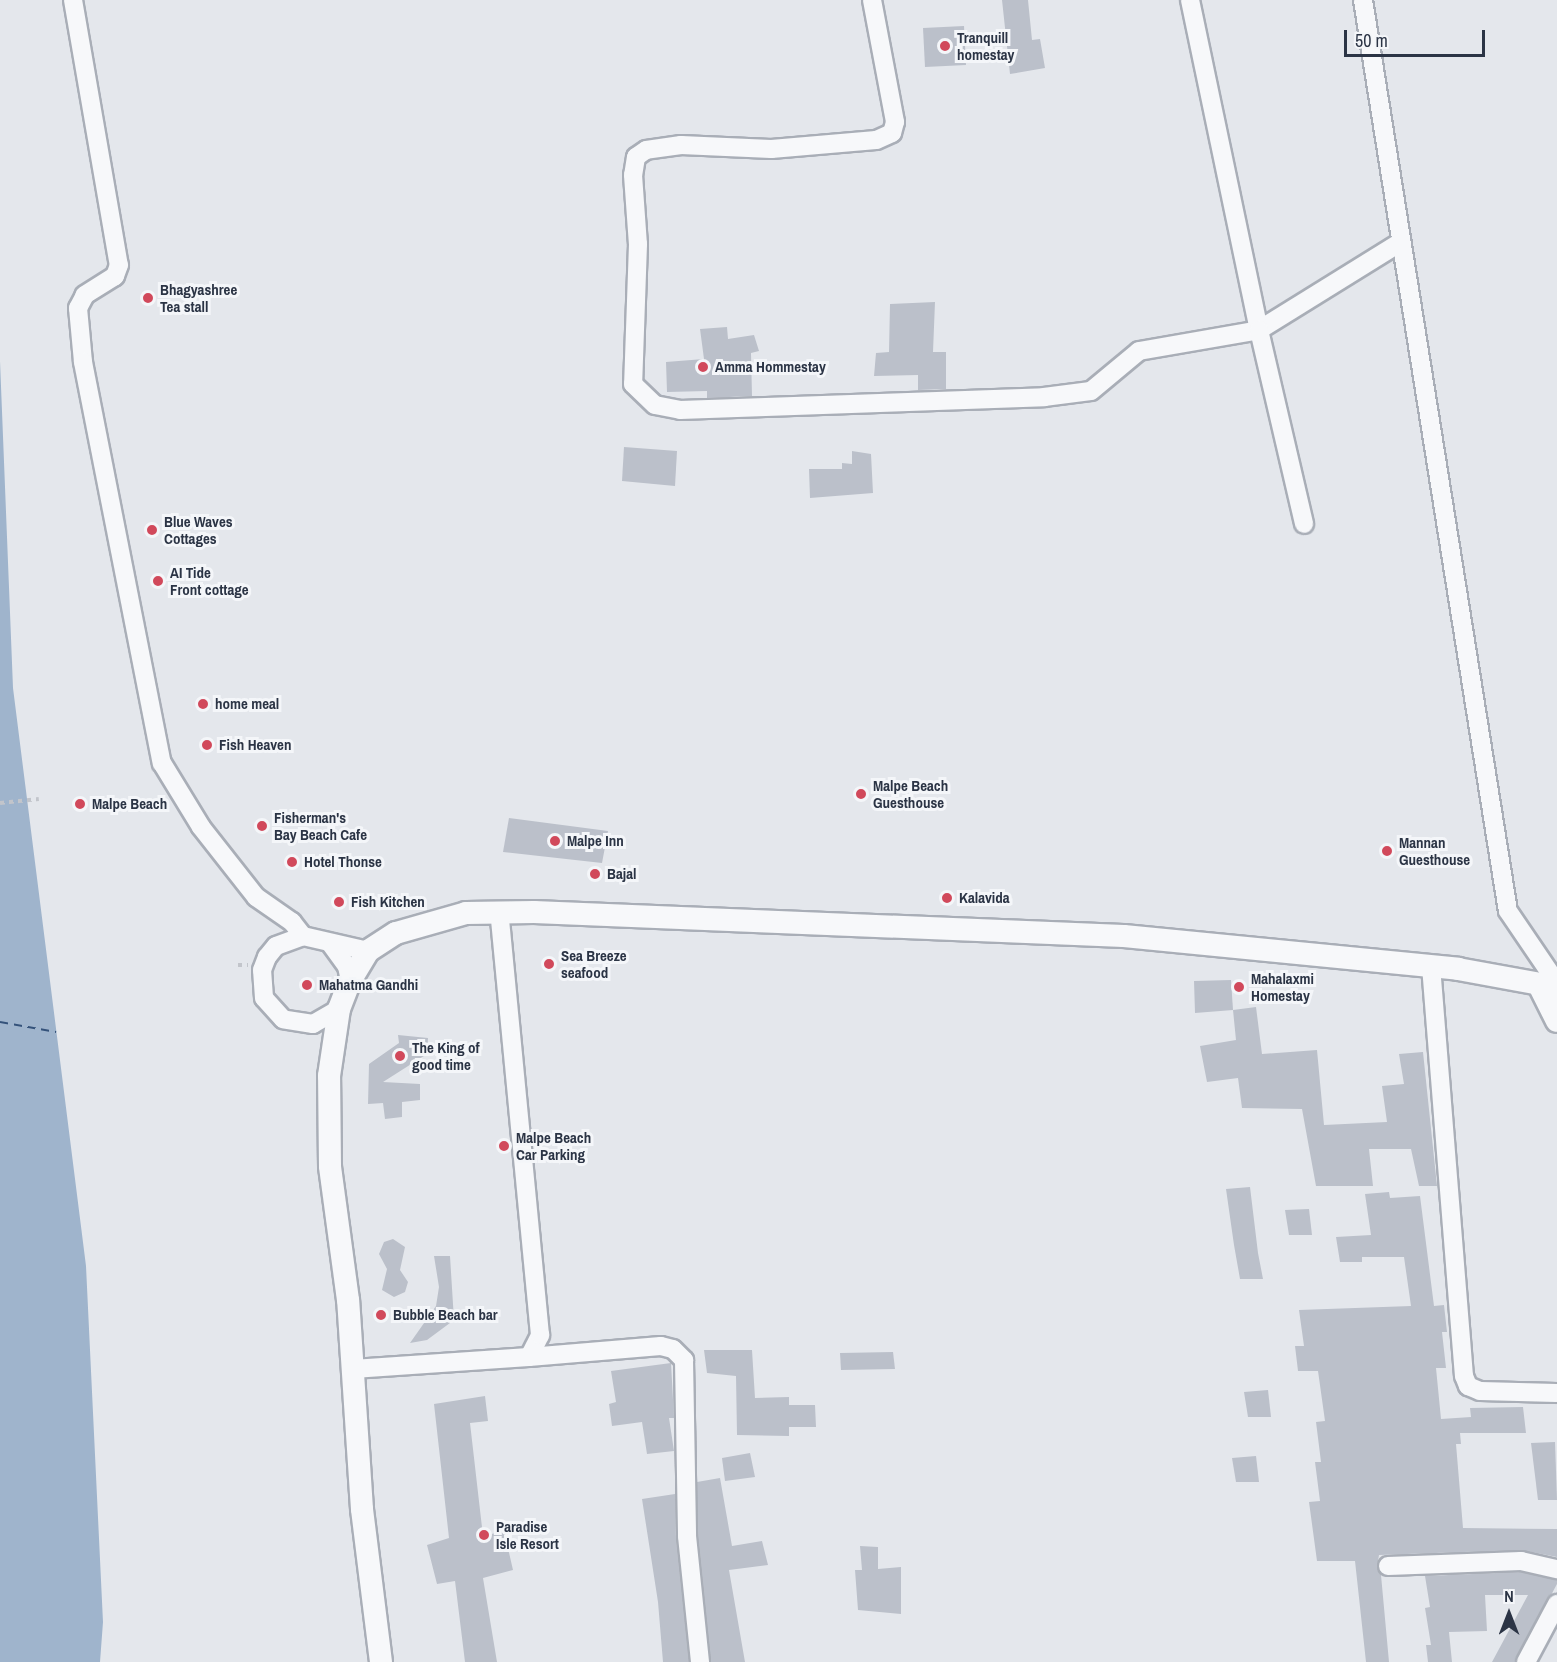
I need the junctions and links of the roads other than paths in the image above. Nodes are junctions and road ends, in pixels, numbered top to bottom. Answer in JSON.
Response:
{"nodes":[{"id":1,"x":73,"y":0,"type":"edge"},
{"id":2,"x":872,"y":0,"type":"edge"},
{"id":3,"x":1190,"y":0,"type":"edge"},
{"id":4,"x":1363,"y":0,"type":"edge"},
{"id":5,"x":1401,"y":242,"type":"junction"},
{"id":6,"x":1258,"y":330,"type":"junction"},
{"id":7,"x":1304,"y":524,"type":"dead end"},
{"id":8,"x":499,"y":913,"type":"junction"},
{"id":9,"x":303,"y":936,"type":"junction"},
{"id":10,"x":330,"y":943,"type":"junction"},
{"id":11,"x":368,"y":951,"type":"junction"},
{"id":12,"x":1431,"y":966,"type":"junction"},
{"id":13,"x":350,"y":981,"type":"junction"},
{"id":14,"x":1551,"y":985,"type":"edge"},
{"id":15,"x":339,"y":1009,"type":"junction"},
{"id":16,"x":1557,"y":1021,"type":"edge"},
{"id":17,"x":529,"y":1357,"type":"junction"},
{"id":18,"x":352,"y":1369,"type":"junction"},
{"id":19,"x":1557,"y":1393,"type":"edge"},
{"id":20,"x":1388,"y":1566,"type":"dead end"},
{"id":21,"x":1557,"y":1569,"type":"edge"},
{"id":22,"x":1557,"y":1604,"type":"edge"},
{"id":23,"x":381,"y":1662,"type":"edge"},
{"id":24,"x":700,"y":1662,"type":"edge"},
{"id":25,"x":1526,"y":1662,"type":"edge"}],
"edges":[{"from":1,"to":9,"type":"street"},
{"from":2,"to":6,"type":"street"},
{"from":3,"to":6,"type":"street"},
{"from":4,"to":5,"type":"street"},
{"from":5,"to":6,"type":"street"},
{"from":5,"to":14,"type":"street"},
{"from":6,"to":7,"type":"street"},
{"from":8,"to":11,"type":"street"},
{"from":8,"to":12,"type":"street"},
{"from":8,"to":17,"type":"street"},
{"from":9,"to":10,"type":"street"},
{"from":9,"to":15,"type":"street"},
{"from":10,"to":11,"type":"street"},
{"from":10,"to":13,"type":"street"},
{"from":11,"to":13,"type":"street"},
{"from":12,"to":14,"type":"street"},
{"from":12,"to":19,"type":"street"},
{"from":13,"to":15,"type":"street"},
{"from":14,"to":16,"type":"street"},
{"from":15,"to":18,"type":"street"},
{"from":17,"to":18,"type":"street"},
{"from":17,"to":24,"type":"street"},
{"from":18,"to":23,"type":"street"},
{"from":20,"to":21,"type":"street"},
{"from":22,"to":25,"type":"street"}]}
